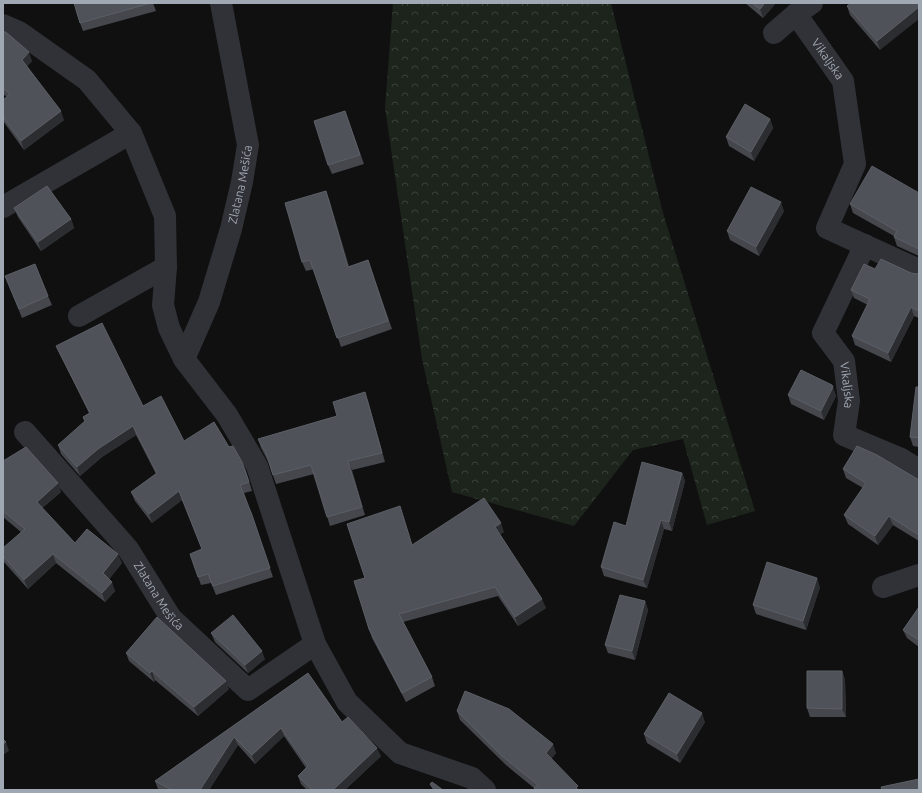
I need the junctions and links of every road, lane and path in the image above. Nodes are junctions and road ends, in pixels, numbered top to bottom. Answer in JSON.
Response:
{"nodes":[{"id":1,"x":221,"y":3,"type":"edge"},
{"id":2,"x":804,"y":9,"type":"edge"},
{"id":3,"x":3,"y":25,"type":"edge"},
{"id":4,"x":774,"y":33,"type":"dead end"},
{"id":5,"x":131,"y":133,"type":"junction"},
{"id":6,"x":3,"y":207,"type":"edge"},
{"id":7,"x":865,"y":245,"type":"junction"},
{"id":8,"x":166,"y":267,"type":"junction"},
{"id":9,"x":919,"y":270,"type":"edge"},
{"id":10,"x":79,"y":316,"type":"dead end"},
{"id":11,"x":184,"y":360,"type":"junction"},
{"id":12,"x":25,"y":432,"type":"dead end"},
{"id":13,"x":919,"y":470,"type":"edge"},
{"id":14,"x":919,"y":575,"type":"edge"},
{"id":15,"x":883,"y":587,"type":"dead end"},
{"id":16,"x":315,"y":644,"type":"junction"},
{"id":17,"x":485,"y":790,"type":"edge"}],
"edges":[{"from":1,"to":11,"type":"street","name":"Zlatana Mešića"},
{"from":2,"to":4,"type":"street","name":"Vikaljska"},
{"from":2,"to":7,"type":"street","name":"Vikaljska"},
{"from":3,"to":5,"type":"street"},
{"from":5,"to":6,"type":"street"},
{"from":5,"to":8,"type":"street"},
{"from":7,"to":9,"type":"street","name":"Vikaljska"},
{"from":7,"to":13,"type":"street","name":"Vikaljska"},
{"from":8,"to":10,"type":"street"},
{"from":8,"to":11,"type":"street"},
{"from":11,"to":16,"type":"street"},
{"from":12,"to":16,"type":"street","name":"Zlatana Mešića"},
{"from":14,"to":15,"type":"street"},
{"from":16,"to":17,"type":"street"}]}
